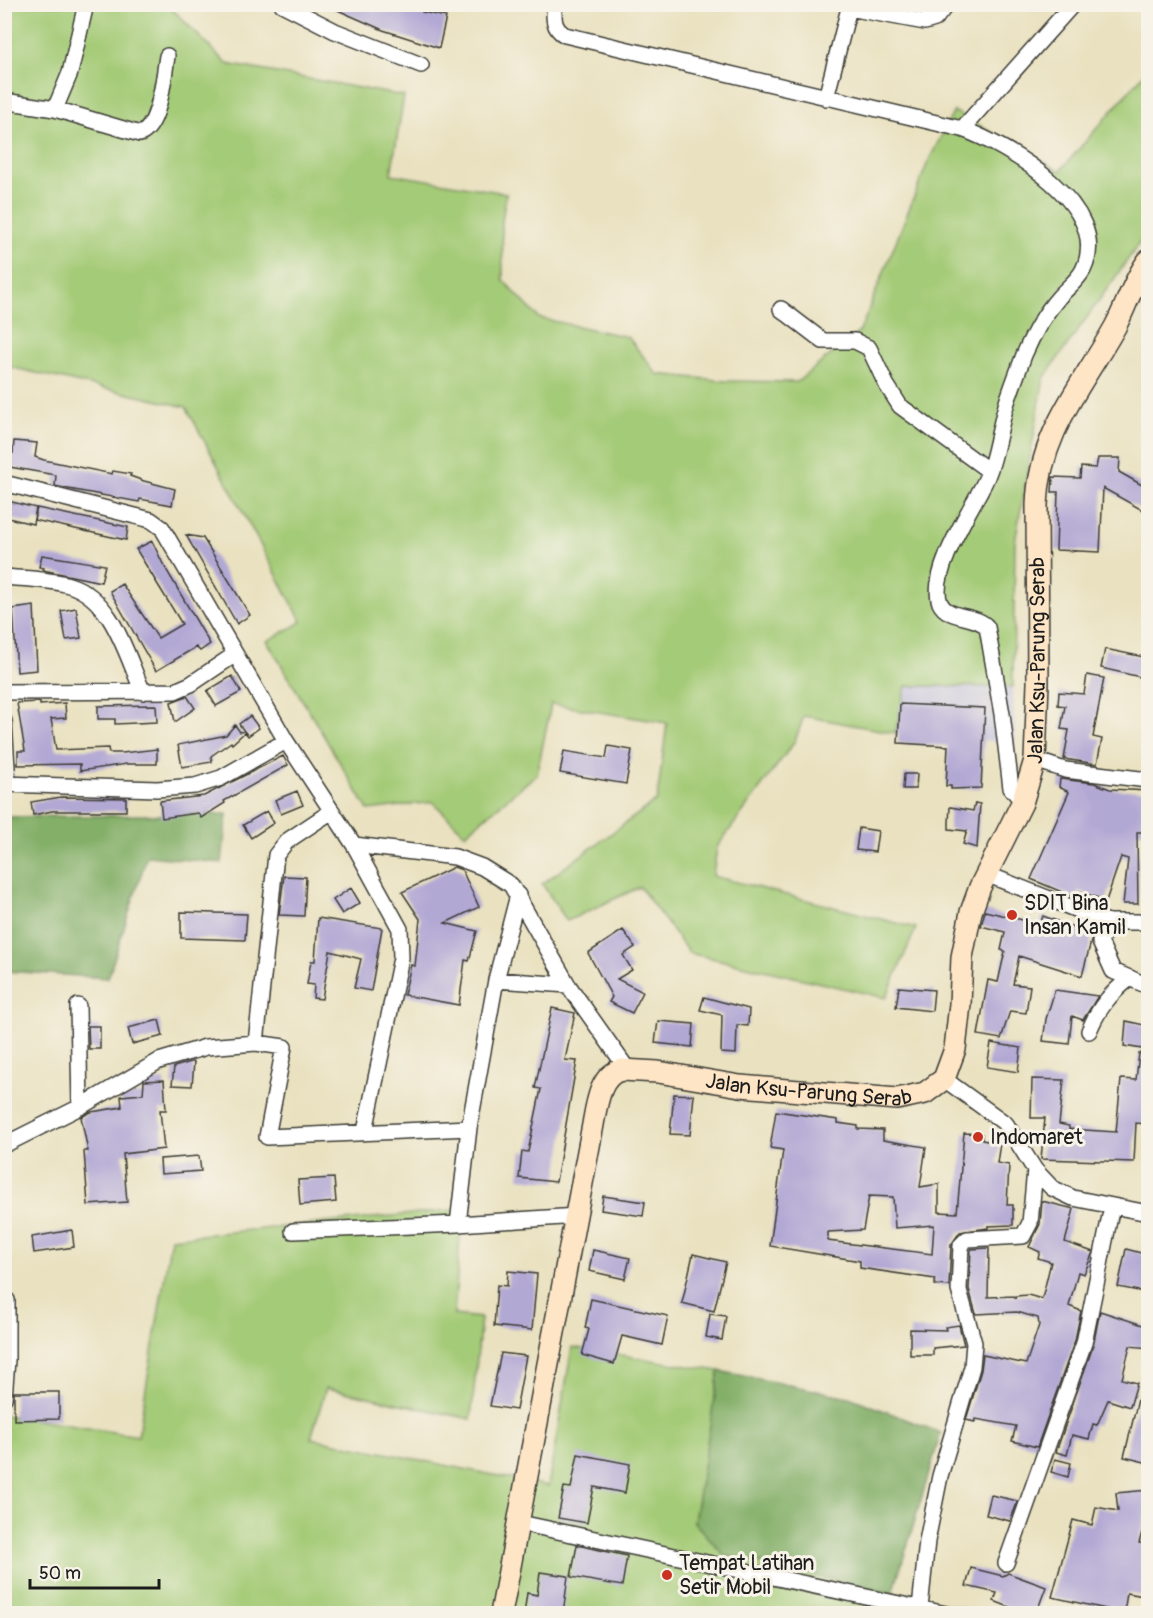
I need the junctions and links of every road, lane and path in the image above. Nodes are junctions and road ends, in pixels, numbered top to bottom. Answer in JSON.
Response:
{"nodes":[{"id":1,"x":86,"y":4,"type":"edge"},
{"id":2,"x":282,"y":4,"type":"edge"},
{"id":3,"x":555,"y":4,"type":"edge"},
{"id":4,"x":947,"y":4,"type":"edge"},
{"id":5,"x":1073,"y":4,"type":"edge"},
{"id":6,"x":167,"y":56,"type":"dead end"},
{"id":7,"x":421,"y":65,"type":"dead end"},
{"id":8,"x":826,"y":98,"type":"junction"},
{"id":9,"x":4,"y":101,"type":"edge"},
{"id":10,"x":55,"y":109,"type":"junction"},
{"id":11,"x":962,"y":129,"type":"junction"},
{"id":12,"x":1149,"y":261,"type":"edge"},
{"id":13,"x":781,"y":309,"type":"dead end"},
{"id":14,"x":989,"y":471,"type":"junction"},
{"id":15,"x":4,"y":483,"type":"edge"},
{"id":16,"x":4,"y":577,"type":"edge"},
{"id":17,"x":234,"y":655,"type":"junction"},
{"id":18,"x":4,"y":692,"type":"edge"},
{"id":19,"x":143,"y":692,"type":"junction"},
{"id":20,"x":4,"y":721,"type":"edge"},
{"id":21,"x":286,"y":741,"type":"junction"},
{"id":22,"x":1035,"y":760,"type":"junction"},
{"id":23,"x":1149,"y":780,"type":"edge"},
{"id":24,"x":6,"y":784,"type":"edge"},
{"id":25,"x":1024,"y":797,"type":"junction"},
{"id":26,"x":332,"y":811,"type":"junction"},
{"id":27,"x":354,"y":845,"type":"junction"},
{"id":28,"x":986,"y":874,"type":"junction"},
{"id":29,"x":518,"y":895,"type":"junction"},
{"id":30,"x":1108,"y":922,"type":"junction"},
{"id":31,"x":1149,"y":922,"type":"edge"},
{"id":32,"x":1131,"y":978,"type":"junction"},
{"id":33,"x":496,"y":980,"type":"junction"},
{"id":34,"x":568,"y":986,"type":"junction"},
{"id":35,"x":1149,"y":986,"type":"edge"},
{"id":36,"x":78,"y":1006,"type":"dead end"},
{"id":37,"x":1089,"y":1030,"type":"dead end"},
{"id":38,"x":256,"y":1043,"type":"junction"},
{"id":39,"x":628,"y":1070,"type":"junction"},
{"id":40,"x":944,"y":1079,"type":"junction"},
{"id":41,"x":81,"y":1107,"type":"junction"},
{"id":42,"x":468,"y":1128,"type":"junction"},
{"id":43,"x":365,"y":1131,"type":"junction"},
{"id":44,"x":4,"y":1145,"type":"edge"},
{"id":45,"x":1035,"y":1170,"type":"junction"},
{"id":46,"x":1112,"y":1206,"type":"junction"},
{"id":47,"x":1148,"y":1214,"type":"edge"},
{"id":48,"x":577,"y":1216,"type":"junction"},
{"id":49,"x":458,"y":1224,"type":"junction"},
{"id":50,"x":294,"y":1231,"type":"dead end"},
{"id":51,"x":4,"y":1297,"type":"edge"},
{"id":52,"x":6,"y":1360,"type":"edge"},
{"id":53,"x":4,"y":1398,"type":"edge"},
{"id":54,"x":520,"y":1523,"type":"junction"},
{"id":55,"x":1006,"y":1563,"type":"dead end"},
{"id":56,"x":920,"y":1608,"type":"junction"},
{"id":57,"x":501,"y":1614,"type":"edge"},
{"id":58,"x":945,"y":1614,"type":"edge"}],
"edges":[{"from":1,"to":10,"type":"street"},
{"from":2,"to":7,"type":"street"},
{"from":3,"to":8,"type":"street"},
{"from":4,"to":8,"type":"street"},
{"from":5,"to":11,"type":"street"},
{"from":6,"to":10,"type":"street"},
{"from":8,"to":11,"type":"street"},
{"from":9,"to":10,"type":"street"},
{"from":11,"to":14,"type":"street"},
{"from":12,"to":22,"type":"street","name":"Jalan Ksu-Parung Serab"},
{"from":13,"to":14,"type":"street"},
{"from":14,"to":25,"type":"street"},
{"from":15,"to":17,"type":"street"},
{"from":16,"to":19,"type":"street"},
{"from":17,"to":19,"type":"street"},
{"from":17,"to":21,"type":"street"},
{"from":18,"to":19,"type":"street"},
{"from":20,"to":24,"type":"street"},
{"from":21,"to":24,"type":"street"},
{"from":21,"to":26,"type":"street"},
{"from":22,"to":23,"type":"street"},
{"from":22,"to":25,"type":"street","name":"Jalan Ksu-Parung Serab"},
{"from":25,"to":28,"type":"street","name":"Jalan Ksu-Parung Serab"},
{"from":26,"to":27,"type":"street"},
{"from":26,"to":38,"type":"street"},
{"from":27,"to":29,"type":"street"},
{"from":27,"to":43,"type":"street"},
{"from":28,"to":30,"type":"street"},
{"from":28,"to":40,"type":"street","name":"Jalan Ksu-Parung Serab"},
{"from":29,"to":33,"type":"street"},
{"from":29,"to":34,"type":"street"},
{"from":30,"to":31,"type":"street"},
{"from":30,"to":32,"type":"street"},
{"from":32,"to":35,"type":"street"},
{"from":32,"to":37,"type":"street"},
{"from":33,"to":34,"type":"street"},
{"from":33,"to":42,"type":"street"},
{"from":34,"to":39,"type":"street"},
{"from":36,"to":41,"type":"street"},
{"from":38,"to":41,"type":"street"},
{"from":38,"to":43,"type":"street"},
{"from":39,"to":40,"type":"street","name":"Jalan Ksu-Parung Serab"},
{"from":39,"to":48,"type":"street"},
{"from":40,"to":45,"type":"street"},
{"from":41,"to":44,"type":"street"},
{"from":42,"to":43,"type":"street"},
{"from":42,"to":49,"type":"street"},
{"from":45,"to":46,"type":"street"},
{"from":45,"to":56,"type":"street"},
{"from":46,"to":47,"type":"street"},
{"from":46,"to":55,"type":"street"},
{"from":48,"to":49,"type":"street"},
{"from":48,"to":54,"type":"street"},
{"from":49,"to":50,"type":"street"},
{"from":51,"to":52,"type":"street"},
{"from":52,"to":53,"type":"street"},
{"from":54,"to":56,"type":"street"},
{"from":54,"to":57,"type":"street"},
{"from":56,"to":58,"type":"street"}]}
